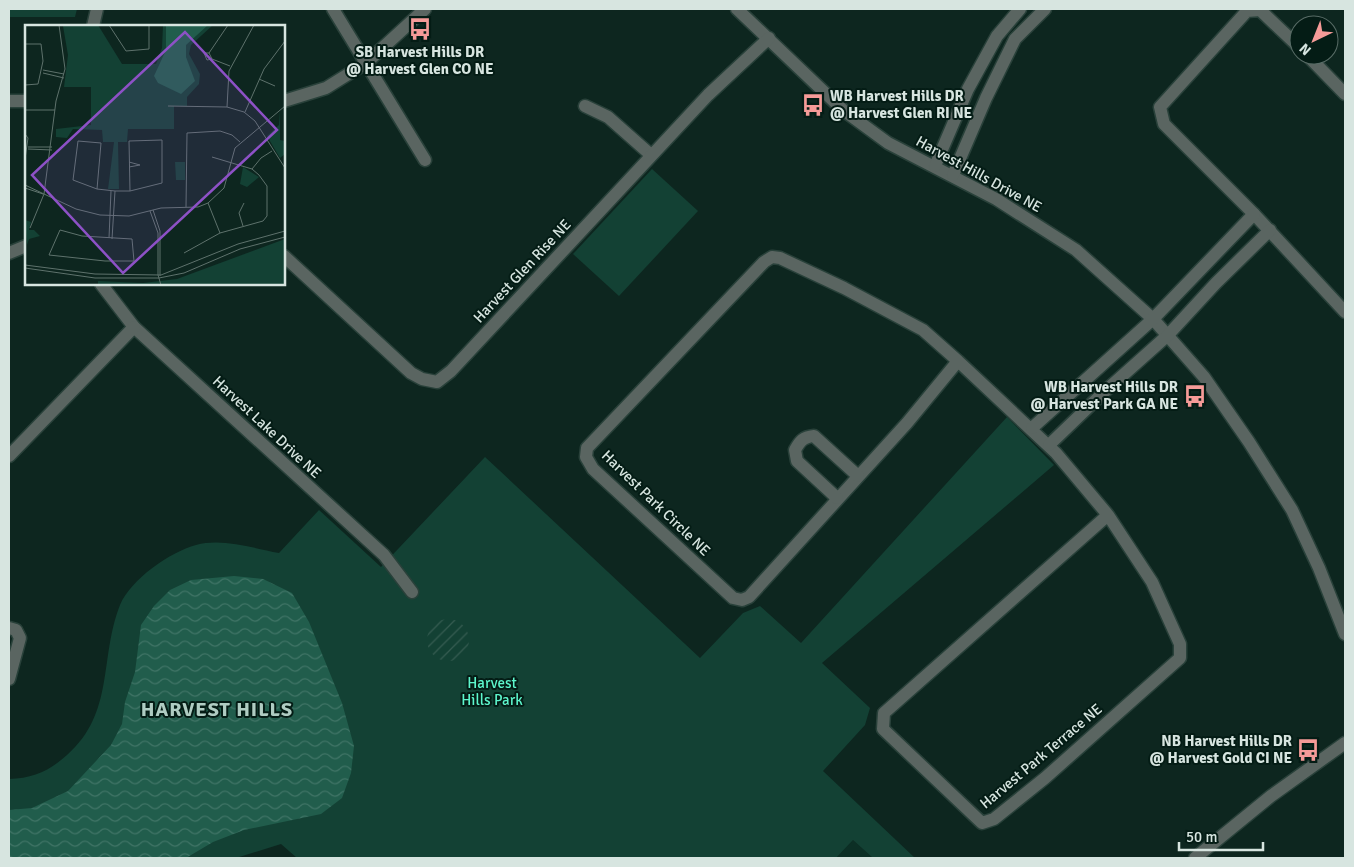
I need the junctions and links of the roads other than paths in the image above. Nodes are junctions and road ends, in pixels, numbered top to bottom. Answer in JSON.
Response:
{"nodes":[{"id":1,"x":97,"y":9,"type":"edge"},
{"id":2,"x":333,"y":9,"type":"edge"},
{"id":3,"x":425,"y":9,"type":"edge"},
{"id":4,"x":737,"y":9,"type":"edge"},
{"id":5,"x":1020,"y":9,"type":"edge"},
{"id":6,"x":1045,"y":9,"type":"edge"},
{"id":7,"x":93,"y":25,"type":"edge"},
{"id":8,"x":769,"y":38,"type":"junction"},
{"id":9,"x":1289,"y":38,"type":"edge"},
{"id":10,"x":366,"y":63,"type":"junction"},
{"id":11,"x":1317,"y":65,"type":"edge"},
{"id":12,"x":1345,"y":94,"type":"edge"},
{"id":13,"x":9,"y":101,"type":"edge"},
{"id":14,"x":25,"y":101,"type":"edge"},
{"id":15,"x":285,"y":101,"type":"edge"},
{"id":16,"x":585,"y":106,"type":"dead end"},
{"id":17,"x":651,"y":156,"type":"junction"},
{"id":18,"x":425,"y":160,"type":"dead end"},
{"id":19,"x":935,"y":166,"type":"junction"},
{"id":20,"x":953,"y":175,"type":"junction"},
{"id":21,"x":1254,"y":214,"type":"junction"},
{"id":22,"x":1270,"y":230,"type":"junction"},
{"id":23,"x":25,"y":246,"type":"edge"},
{"id":24,"x":9,"y":253,"type":"edge"},
{"id":25,"x":285,"y":257,"type":"edge"},
{"id":26,"x":102,"y":285,"type":"edge"},
{"id":27,"x":1345,"y":312,"type":"edge"},
{"id":28,"x":1153,"y":320,"type":"junction"},
{"id":29,"x":134,"y":327,"type":"junction"},
{"id":30,"x":1168,"y":335,"type":"junction"},
{"id":31,"x":958,"y":361,"type":"junction"},
{"id":32,"x":1040,"y":437,"type":"junction"},
{"id":33,"x":9,"y":456,"type":"edge"},
{"id":34,"x":858,"y":476,"type":"junction"},
{"id":35,"x":837,"y":498,"type":"junction"},
{"id":36,"x":1108,"y":515,"type":"junction"},
{"id":37,"x":412,"y":592,"type":"dead end"},
{"id":38,"x":9,"y":628,"type":"edge"},
{"id":39,"x":1345,"y":634,"type":"edge"},
{"id":40,"x":9,"y":679,"type":"edge"},
{"id":41,"x":1345,"y":743,"type":"edge"},
{"id":42,"x":1195,"y":858,"type":"edge"}],
"edges":[{"from":1,"to":7,"type":"street"},
{"from":2,"to":10,"type":"street"},
{"from":3,"to":10,"type":"street"},
{"from":4,"to":8,"type":"street","name":"Harvest Hills Drive NE"},
{"from":5,"to":19,"type":"street"},
{"from":6,"to":20,"type":"street"},
{"from":8,"to":17,"type":"street","name":"Harvest Glen Rise NE"},
{"from":8,"to":19,"type":"street","name":"Harvest Hills Drive NE"},
{"from":9,"to":21,"type":"street"},
{"from":10,"to":15,"type":"street"},
{"from":10,"to":18,"type":"street"},
{"from":11,"to":12,"type":"street"},
{"from":13,"to":14,"type":"street"},
{"from":16,"to":17,"type":"street"},
{"from":17,"to":25,"type":"street","name":"Harvest Glen Rise NE"},
{"from":19,"to":20,"type":"street","name":"Harvest Hills Drive NE"},
{"from":20,"to":28,"type":"street","name":"Harvest Hills Drive NE"},
{"from":21,"to":22,"type":"street"},
{"from":21,"to":28,"type":"street"},
{"from":22,"to":27,"type":"street"},
{"from":22,"to":30,"type":"street"},
{"from":23,"to":24,"type":"street"},
{"from":26,"to":29,"type":"street","name":"Harvest Lake Drive NE"},
{"from":28,"to":30,"type":"street","name":"Harvest Hills Drive NE"},
{"from":28,"to":32,"type":"street"},
{"from":29,"to":33,"type":"street"},
{"from":29,"to":37,"type":"street","name":"Harvest Lake Drive NE"},
{"from":30,"to":32,"type":"street"},
{"from":30,"to":39,"type":"street","name":"Harvest Hills Drive NE"},
{"from":31,"to":32,"type":"street","name":"Harvest Park Circle NE"},
{"from":31,"to":34,"type":"street","name":"Harvest Park Circle NE"},
{"from":31,"to":35,"type":"street","name":"Harvest Park Circle NE"},
{"from":32,"to":36,"type":"street","name":"Harvest Park Terrace NE"},
{"from":34,"to":35,"type":"street","name":"Harvest Park Circle NE"},
{"from":34,"to":35,"type":"street"},
{"from":36,"to":36,"type":"street","name":"Harvest Park Terrace NE"},
{"from":38,"to":40,"type":"street"},
{"from":41,"to":42,"type":"street"}]}
